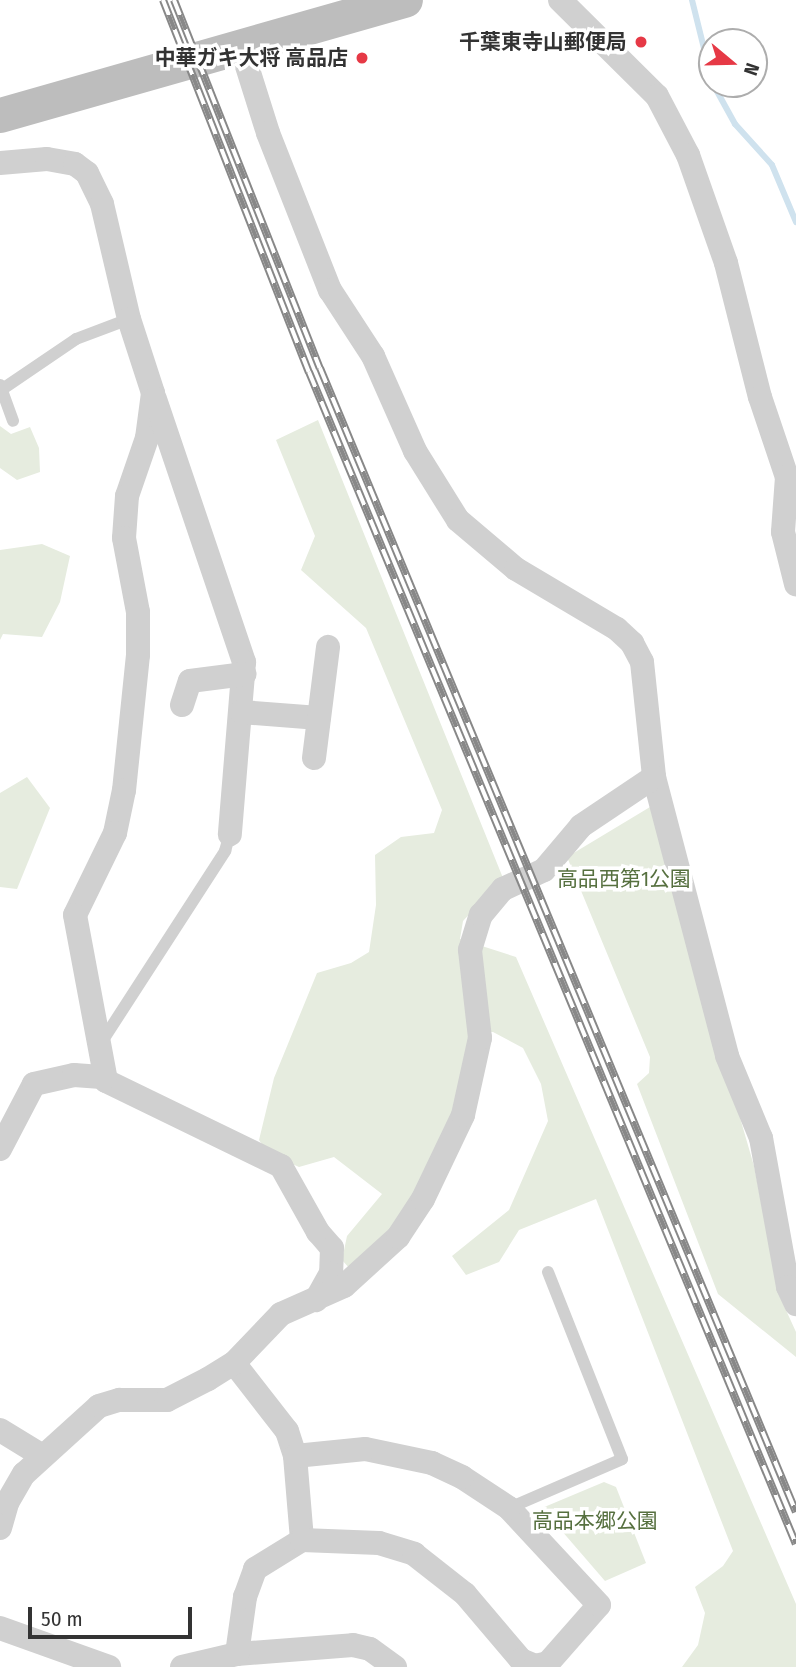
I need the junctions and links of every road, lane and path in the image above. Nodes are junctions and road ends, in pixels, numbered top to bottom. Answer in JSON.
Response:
{"nodes":[{"id":1,"x":405,"y":0,"type":"edge"},
{"id":2,"x":560,"y":0,"type":"edge"},
{"id":3,"x":240,"y":44,"type":"junction"},
{"id":4,"x":0,"y":116,"type":"edge"},
{"id":5,"x":0,"y":163,"type":"edge"},
{"id":6,"x":130,"y":319,"type":"junction"},
{"id":7,"x":2,"y":386,"type":"edge"},
{"id":8,"x":153,"y":393,"type":"junction"},
{"id":9,"x":13,"y":422,"type":"dead end"},
{"id":10,"x":796,"y":584,"type":"edge"},
{"id":11,"x":328,"y":647,"type":"dead end"},
{"id":12,"x":245,"y":674,"type":"junction"},
{"id":13,"x":182,"y":705,"type":"dead end"},
{"id":14,"x":241,"y":712,"type":"junction"},
{"id":15,"x":319,"y":718,"type":"junction"},
{"id":16,"x":314,"y":758,"type":"dead end"},
{"id":17,"x":654,"y":777,"type":"junction"},
{"id":18,"x":230,"y":834,"type":"joint"},
{"id":19,"x":99,"y":1047,"type":"junction"},
{"id":20,"x":105,"y":1077,"type":"junction"},
{"id":21,"x":0,"y":1149,"type":"edge"},
{"id":22,"x":788,"y":1224,"type":"edge"},
{"id":23,"x":548,"y":1272,"type":"dead end"},
{"id":24,"x":316,"y":1300,"type":"junction"},
{"id":25,"x":796,"y":1304,"type":"edge"},
{"id":26,"x":234,"y":1363,"type":"junction"},
{"id":27,"x":0,"y":1430,"type":"edge"},
{"id":28,"x":41,"y":1455,"type":"junction"},
{"id":29,"x":295,"y":1455,"type":"junction"},
{"id":30,"x":509,"y":1508,"type":"junction"},
{"id":31,"x":0,"y":1528,"type":"edge"},
{"id":32,"x":302,"y":1540,"type":"junction"},
{"id":33,"x":0,"y":1628,"type":"edge"},
{"id":34,"x":226,"y":1659,"type":"edge"},
{"id":35,"x":104,"y":1666,"type":"edge"},
{"id":36,"x":182,"y":1667,"type":"edge"},
{"id":37,"x":395,"y":1667,"type":"edge"}],
"edges":[{"from":1,"to":3,"type":"street"},
{"from":2,"to":10,"type":"street"},
{"from":3,"to":4,"type":"street"},
{"from":3,"to":17,"type":"street"},
{"from":5,"to":6,"type":"street"},
{"from":6,"to":7,"type":"lane"},
{"from":6,"to":8,"type":"street"},
{"from":7,"to":9,"type":"lane"},
{"from":8,"to":12,"type":"street"},
{"from":8,"to":19,"type":"street"},
{"from":11,"to":15,"type":"street"},
{"from":12,"to":13,"type":"street"},
{"from":12,"to":14,"type":"street"},
{"from":14,"to":15,"type":"street"},
{"from":14,"to":18,"type":"street"},
{"from":15,"to":16,"type":"street"},
{"from":17,"to":22,"type":"street"},
{"from":17,"to":24,"type":"street"},
{"from":18,"to":19,"type":"lane"},
{"from":19,"to":20,"type":"street"},
{"from":20,"to":21,"type":"street"},
{"from":20,"to":24,"type":"street"},
{"from":22,"to":25,"type":"street"},
{"from":23,"to":30,"type":"lane"},
{"from":24,"to":26,"type":"street"},
{"from":26,"to":28,"type":"street"},
{"from":26,"to":29,"type":"street"},
{"from":27,"to":28,"type":"street"},
{"from":28,"to":31,"type":"street"},
{"from":29,"to":30,"type":"street"},
{"from":29,"to":32,"type":"street"},
{"from":30,"to":32,"type":"street"},
{"from":32,"to":34,"type":"street"},
{"from":33,"to":35,"type":"street"},
{"from":34,"to":36,"type":"street"},
{"from":34,"to":37,"type":"street"}]}
